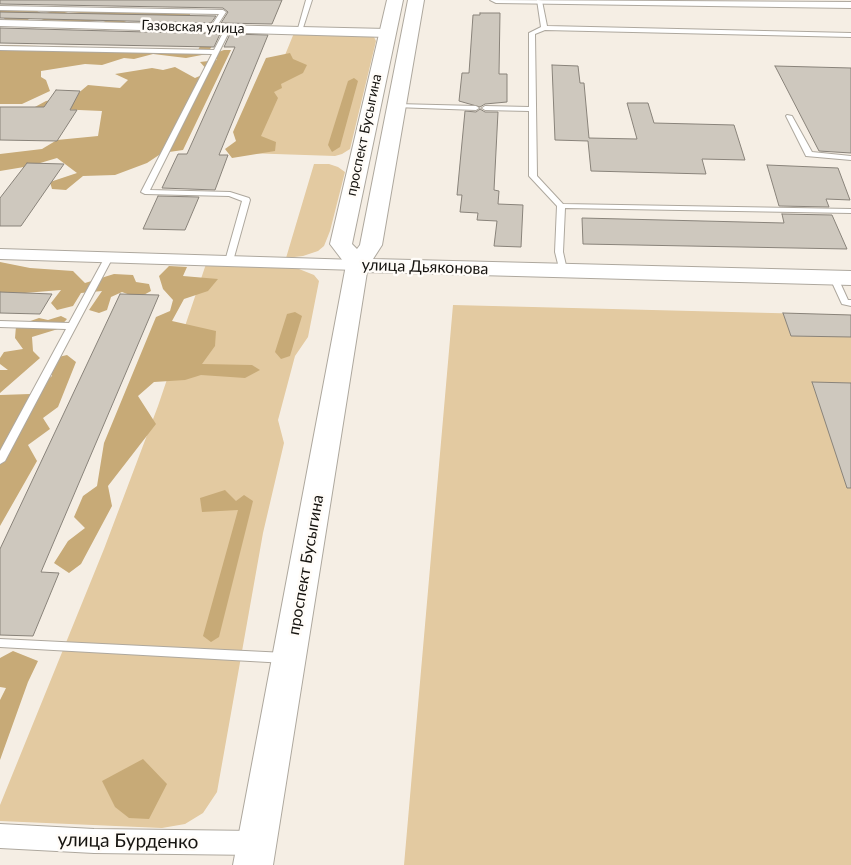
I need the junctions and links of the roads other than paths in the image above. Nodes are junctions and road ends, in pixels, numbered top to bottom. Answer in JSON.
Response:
{"nodes":[{"id":1,"x":309,"y":0,"type":"edge"},
{"id":2,"x":395,"y":0,"type":"edge"},
{"id":3,"x":416,"y":0,"type":"edge"},
{"id":4,"x":496,"y":0,"type":"edge"},
{"id":5,"x":525,"y":0,"type":"edge"},
{"id":6,"x":539,"y":1,"type":"edge"},
{"id":7,"x":851,"y":6,"type":"edge"},
{"id":8,"x":0,"y":8,"type":"edge"},
{"id":9,"x":0,"y":22,"type":"edge"},
{"id":10,"x":213,"y":28,"type":"junction"},
{"id":11,"x":228,"y":28,"type":"junction"},
{"id":12,"x":544,"y":28,"type":"junction"},
{"id":13,"x":299,"y":31,"type":"junction"},
{"id":14,"x":387,"y":33,"type":"junction"},
{"id":15,"x":851,"y":35,"type":"edge"},
{"id":16,"x":0,"y":48,"type":"edge"},
{"id":17,"x":215,"y":52,"type":"junction"},
{"id":18,"x":397,"y":106,"type":"junction"},
{"id":19,"x":476,"y":108,"type":"dead end"},
{"id":20,"x":485,"y":108,"type":"dead end"},
{"id":21,"x":531,"y":109,"type":"junction"},
{"id":22,"x":789,"y":116,"type":"dead end"},
{"id":23,"x":851,"y":158,"type":"edge"},
{"id":24,"x":561,"y":206,"type":"junction"},
{"id":25,"x":851,"y":211,"type":"edge"},
{"id":26,"x":0,"y":254,"type":"edge"},
{"id":27,"x":109,"y":257,"type":"junction"},
{"id":28,"x":229,"y":261,"type":"junction"},
{"id":29,"x":357,"y":265,"type":"junction"},
{"id":30,"x":563,"y":270,"type":"junction"},
{"id":31,"x":843,"y":278,"type":"edge"},
{"id":32,"x":851,"y":303,"type":"edge"},
{"id":33,"x":0,"y":324,"type":"edge"},
{"id":34,"x":72,"y":326,"type":"junction"},
{"id":35,"x":0,"y":461,"type":"edge"},
{"id":36,"x":0,"y":643,"type":"edge"},
{"id":37,"x":290,"y":658,"type":"junction"},
{"id":38,"x":0,"y":836,"type":"edge"},
{"id":39,"x":255,"y":854,"type":"edge"}],
"edges":[{"from":1,"to":13,"type":"lane"},
{"from":2,"to":14,"type":"main road","name":"проспект Бусыгина"},
{"from":3,"to":18,"type":"main road","name":"проспект Бусыгина"},
{"from":4,"to":5,"type":"street"},
{"from":5,"to":6,"type":"street"},
{"from":6,"to":7,"type":"street"},
{"from":6,"to":12,"type":"lane"},
{"from":8,"to":10,"type":"lane"},
{"from":9,"to":10,"type":"street","name":"Газовская улица"},
{"from":10,"to":11,"type":"street","name":"Газовская улица"},
{"from":11,"to":13,"type":"street","name":"Газовская улица"},
{"from":11,"to":17,"type":"lane"},
{"from":12,"to":15,"type":"lane"},
{"from":12,"to":21,"type":"lane"},
{"from":13,"to":14,"type":"street","name":"Газовская улица"},
{"from":14,"to":29,"type":"main road","name":"проспект Бусыгина"},
{"from":16,"to":17,"type":"lane"},
{"from":17,"to":28,"type":"lane"},
{"from":18,"to":19,"type":"lane"},
{"from":18,"to":29,"type":"main road","name":"проспект Бусыгина"},
{"from":20,"to":21,"type":"lane"},
{"from":21,"to":24,"type":"lane"},
{"from":22,"to":23,"type":"lane"},
{"from":24,"to":25,"type":"lane"},
{"from":24,"to":30,"type":"lane"},
{"from":26,"to":27,"type":"street","name":"улица Дьяконова"},
{"from":27,"to":28,"type":"street","name":"улица Дьяконова"},
{"from":27,"to":34,"type":"lane"},
{"from":28,"to":29,"type":"street","name":"улица Дьяконова"},
{"from":29,"to":30,"type":"main road","name":"улица Дьяконова"},
{"from":29,"to":37,"type":"main road","name":"проспект Бусыгина"},
{"from":30,"to":31,"type":"main road","name":"улица Дьяконова"},
{"from":31,"to":32,"type":"lane"},
{"from":33,"to":34,"type":"lane"},
{"from":34,"to":35,"type":"lane"},
{"from":36,"to":37,"type":"lane"},
{"from":37,"to":39,"type":"main road","name":"проспект Бусыгина"},
{"from":38,"to":39,"type":"street","name":"улица Бурденко"}]}
